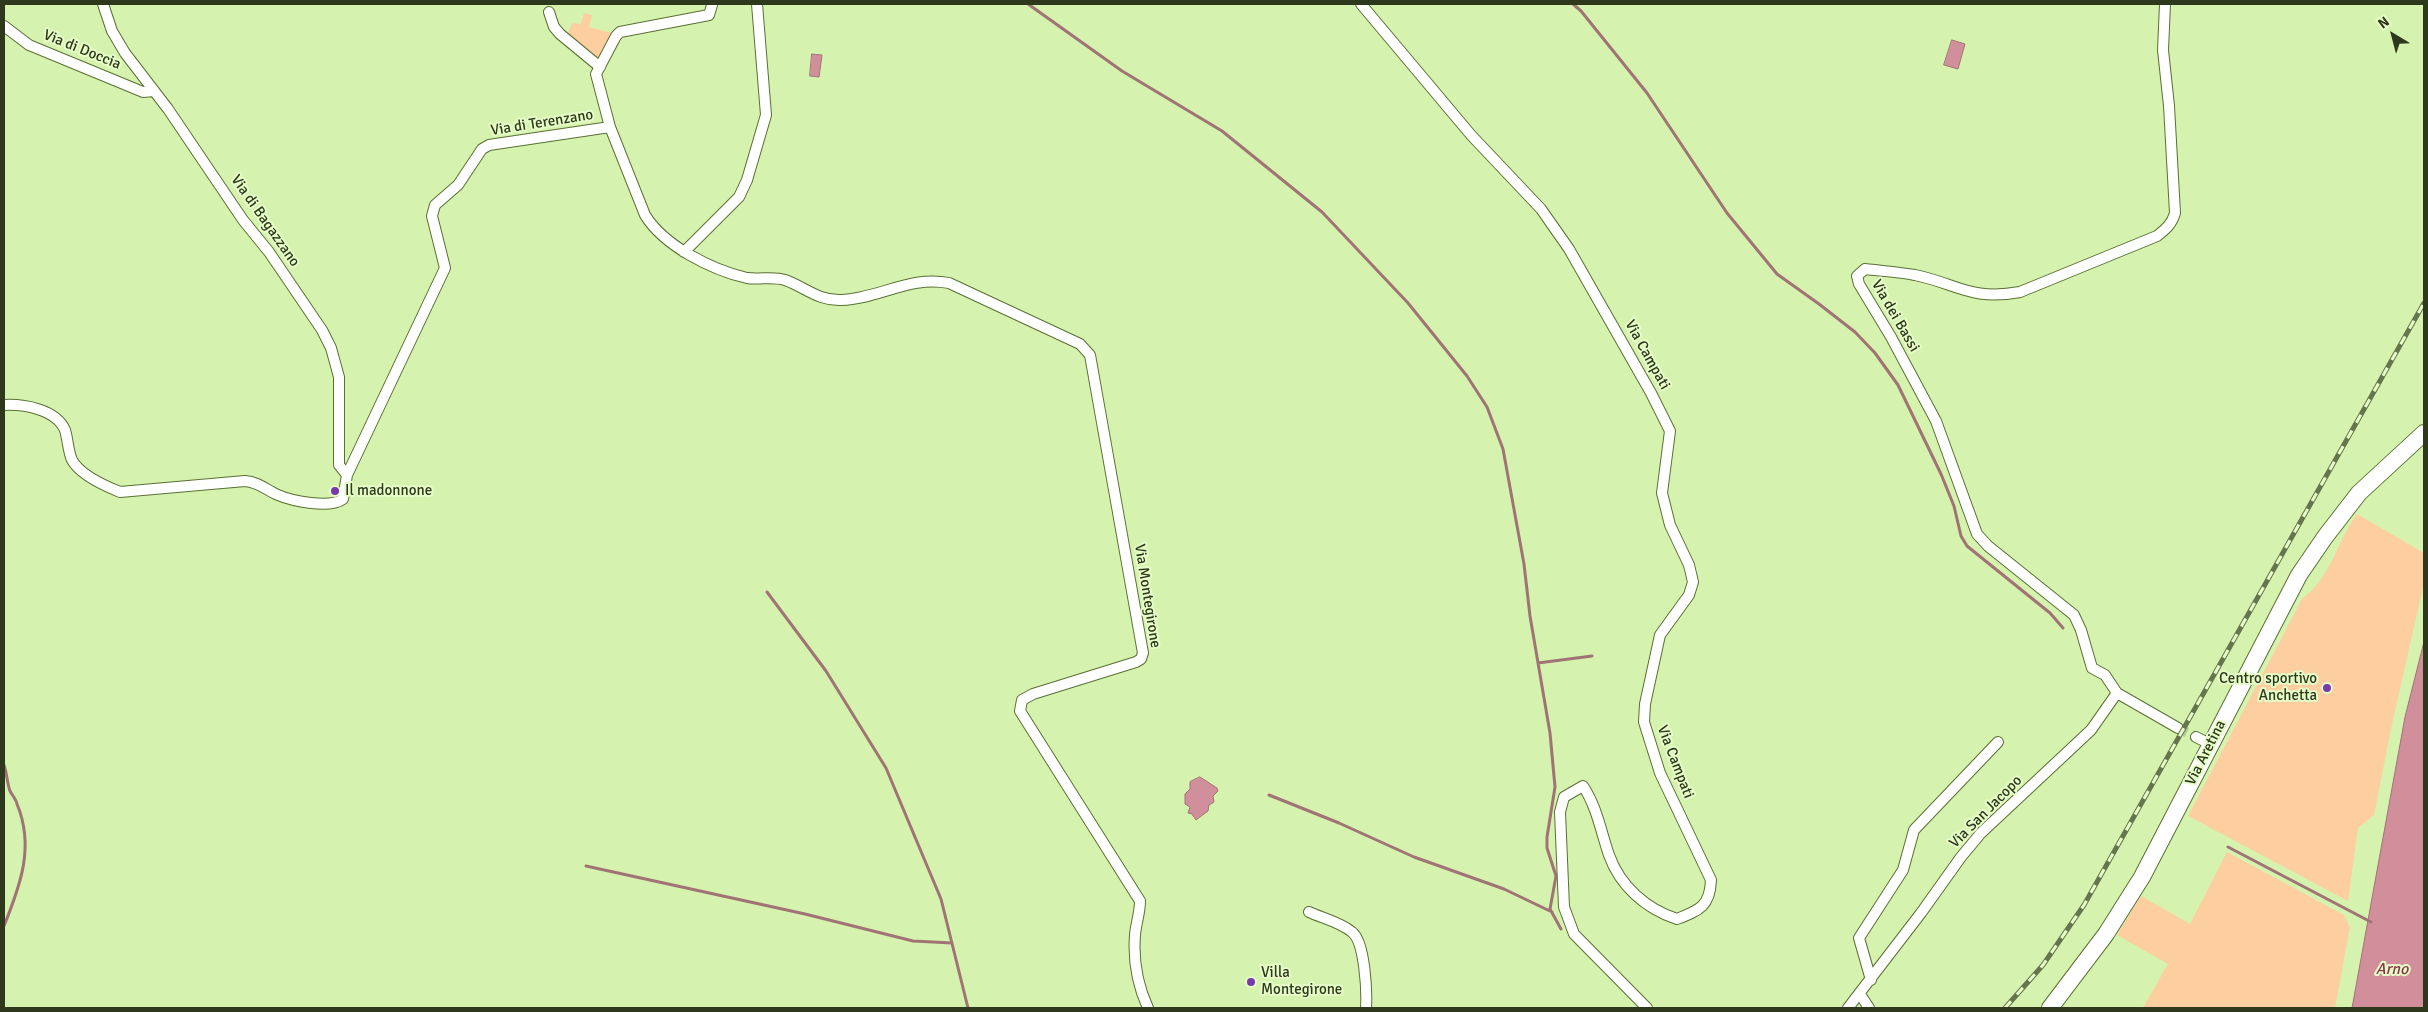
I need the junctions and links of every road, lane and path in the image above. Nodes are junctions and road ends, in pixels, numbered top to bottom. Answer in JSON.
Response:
{"nodes":[{"id":1,"x":103,"y":4,"type":"edge"},
{"id":2,"x":757,"y":4,"type":"edge"},
{"id":3,"x":1361,"y":4,"type":"edge"},
{"id":4,"x":2165,"y":4,"type":"edge"},
{"id":5,"x":710,"y":10,"type":"dead end"},
{"id":6,"x":549,"y":12,"type":"dead end"},
{"id":7,"x":4,"y":26,"type":"edge"},
{"id":8,"x":600,"y":67,"type":"junction"},
{"id":9,"x":154,"y":91,"type":"junction"},
{"id":10,"x":610,"y":127,"type":"junction"},
{"id":11,"x":684,"y":252,"type":"junction"},
{"id":12,"x":855,"y":298,"type":"joint"},
{"id":13,"x":4,"y":405,"type":"edge"},
{"id":14,"x":2424,"y":433,"type":"edge"},
{"id":15,"x":347,"y":475,"type":"junction"},
{"id":16,"x":2117,"y":693,"type":"junction"},
{"id":17,"x":2178,"y":728,"type":"tunnel mouth"},
{"id":18,"x":1998,"y":742,"type":"dead end"},
{"id":19,"x":1309,"y":912,"type":"dead end"},
{"id":20,"x":1871,"y":980,"type":"junction"},
{"id":21,"x":1860,"y":994,"type":"junction"},
{"id":22,"x":1148,"y":1008,"type":"edge"},
{"id":23,"x":1366,"y":1008,"type":"edge"},
{"id":24,"x":1647,"y":1008,"type":"edge"},
{"id":25,"x":1848,"y":1008,"type":"edge"},
{"id":26,"x":1869,"y":1008,"type":"edge"},
{"id":27,"x":2050,"y":1008,"type":"edge"}],
"edges":[{"from":1,"to":9,"type":"street","name":"Via di Bagazzano"},
{"from":2,"to":11,"type":"street"},
{"from":3,"to":24,"type":"street","name":"Via Campati"},
{"from":4,"to":16,"type":"street","name":"Via dei Bassi"},
{"from":5,"to":8,"type":"street"},
{"from":6,"to":8,"type":"street"},
{"from":7,"to":9,"type":"street","name":"Via di Doccia"},
{"from":8,"to":10,"type":"street"},
{"from":9,"to":15,"type":"street","name":"Via di Bagazzano"},
{"from":10,"to":11,"type":"street","name":"Via di Terenzano"},
{"from":10,"to":15,"type":"street","name":"Via di Terenzano"},
{"from":11,"to":12,"type":"street","name":"Via di Terenzano"},
{"from":12,"to":22,"type":"street","name":"Via Montegirone"},
{"from":13,"to":15,"type":"street","name":"Via di Terenzano"},
{"from":14,"to":27,"type":"main road","name":"Via Aretina"},
{"from":16,"to":17,"type":"street","name":"Via dei Bassi"},
{"from":16,"to":20,"type":"street","name":"Via San Jacopo"},
{"from":18,"to":20,"type":"street"},
{"from":19,"to":23,"type":"street"},
{"from":20,"to":21,"type":"street","name":"Via San Jacopo"},
{"from":21,"to":25,"type":"street","name":"Via San Jacopo"},
{"from":21,"to":26,"type":"street"}]}
